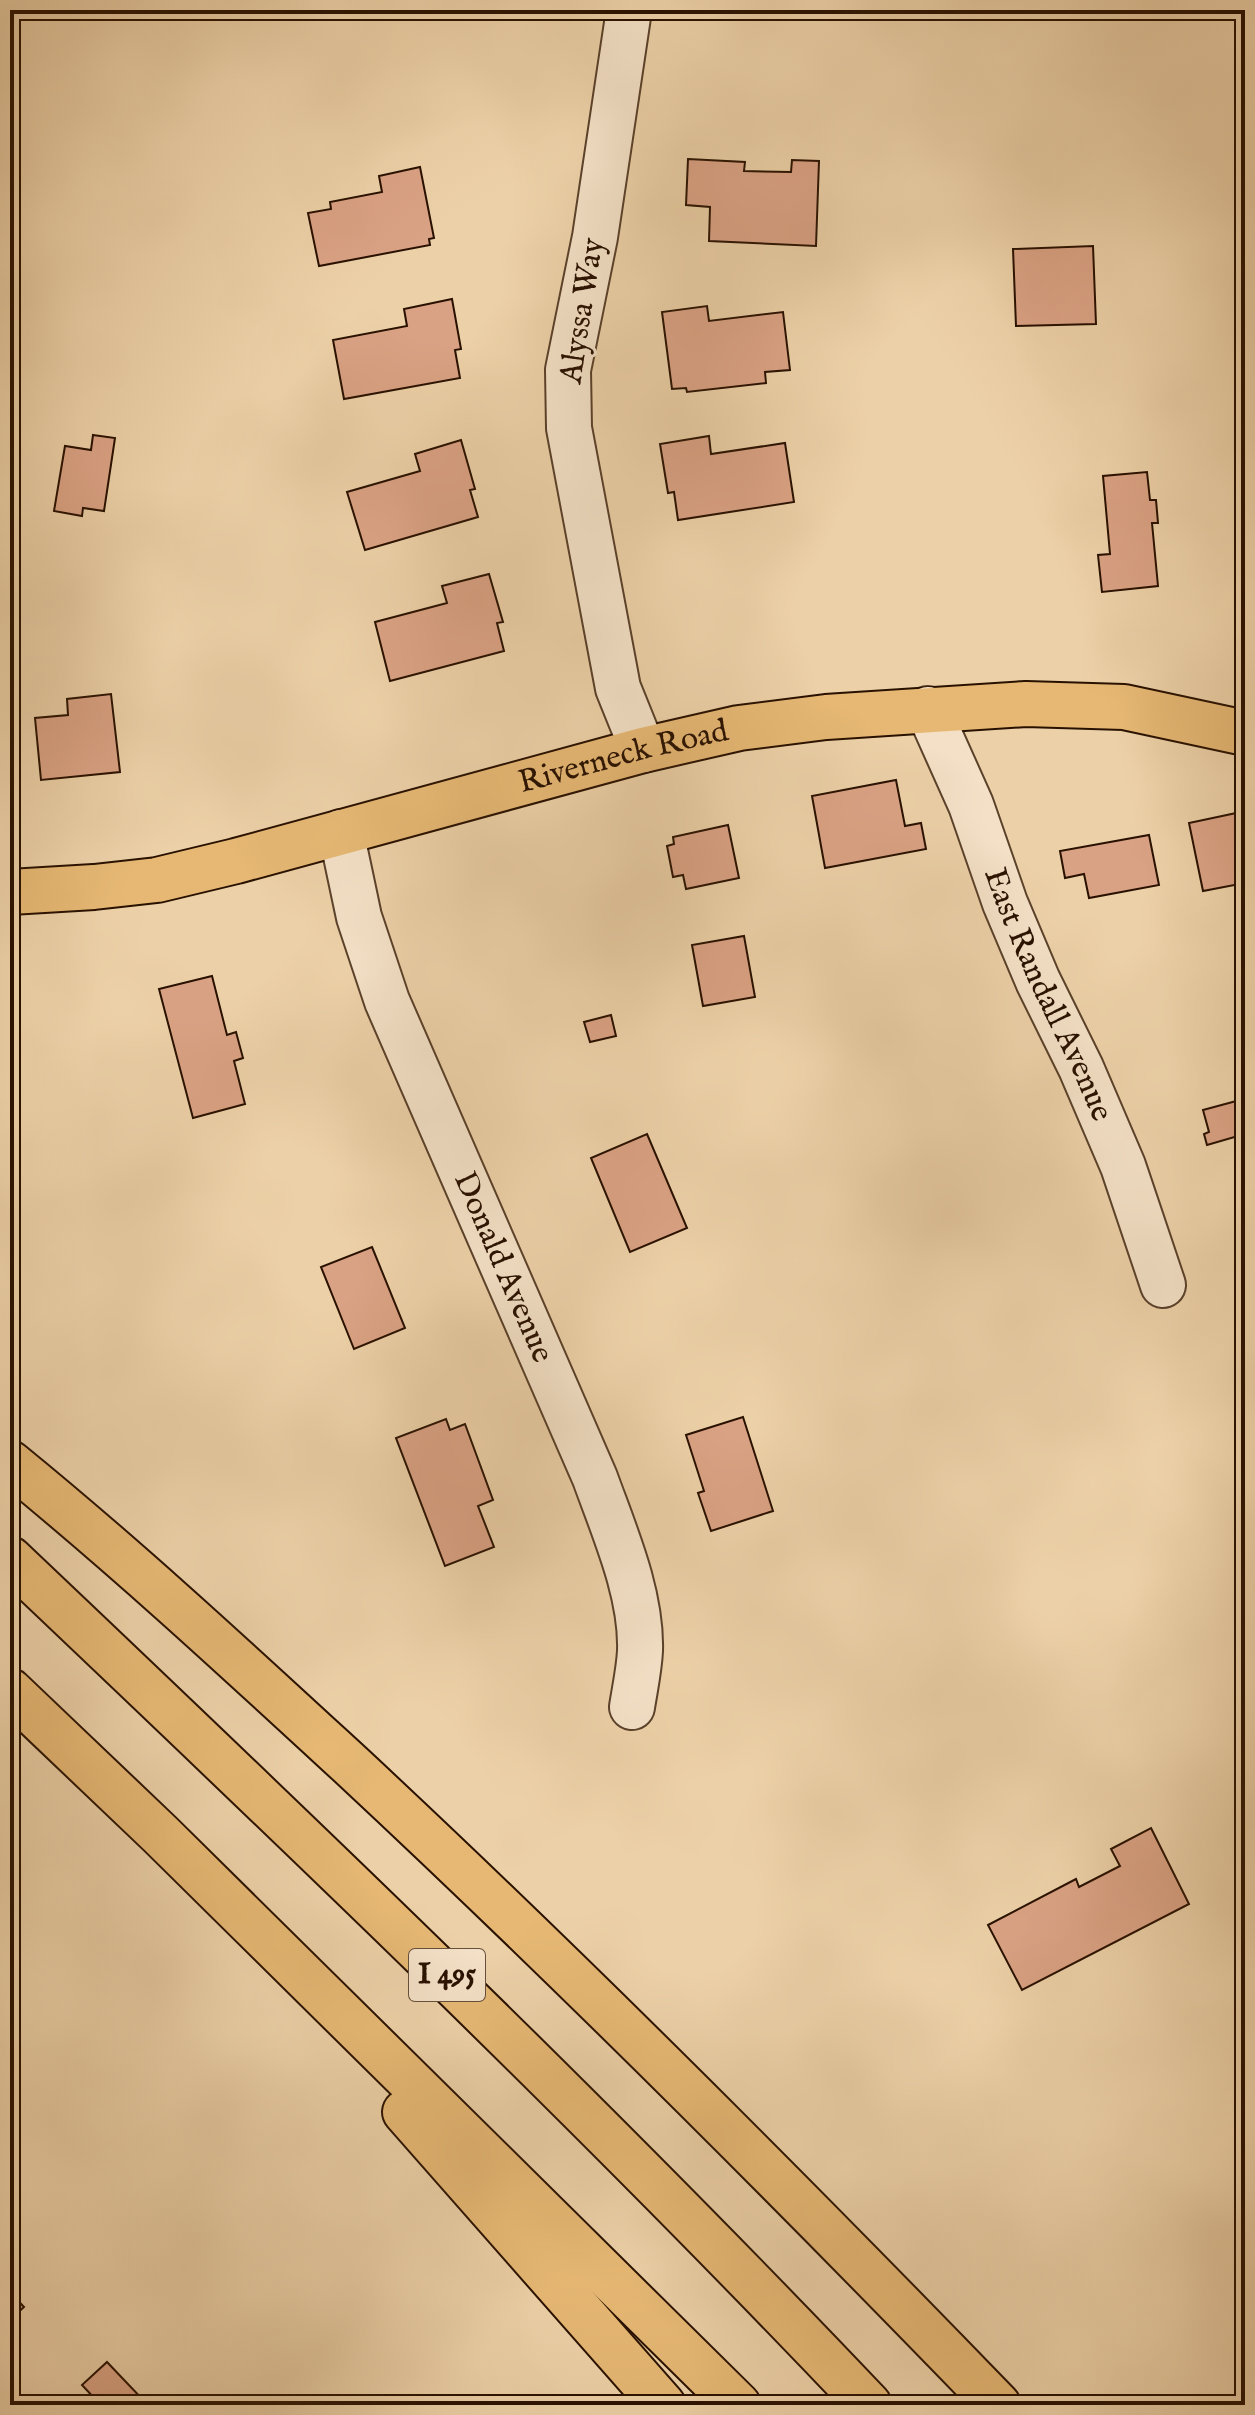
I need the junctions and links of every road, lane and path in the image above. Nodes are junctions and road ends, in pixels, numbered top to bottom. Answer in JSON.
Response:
{"nodes":[{"id":1,"x":629,"y":10,"type":"edge"},
{"id":2,"x":928,"y":709,"type":"junction"},
{"id":3,"x":1245,"y":733,"type":"edge"},
{"id":4,"x":643,"y":750,"type":"junction"},
{"id":5,"x":341,"y":832,"type":"junction"},
{"id":6,"x":10,"y":892,"type":"edge"},
{"id":7,"x":1163,"y":1285,"type":"dead end"},
{"id":8,"x":10,"y":1463,"type":"edge"},
{"id":9,"x":10,"y":1559,"type":"edge"},
{"id":10,"x":10,"y":1691,"type":"edge"},
{"id":11,"x":632,"y":1707,"type":"dead end"},
{"id":12,"x":160,"y":1834,"type":"junction"},
{"id":13,"x":663,"y":2405,"type":"edge"},
{"id":14,"x":738,"y":2405,"type":"edge"},
{"id":15,"x":869,"y":2405,"type":"edge"},
{"id":16,"x":998,"y":2405,"type":"edge"}],
"edges":[{"from":1,"to":4,"type":"street","name":"Alyssa Way"},
{"from":2,"to":3,"type":"main road","name":"Riverneck Road"},
{"from":2,"to":4,"type":"main road","name":"Riverneck Road"},
{"from":2,"to":7,"type":"street","name":"East Randall Avenue"},
{"from":4,"to":5,"type":"main road","name":"Riverneck Road"},
{"from":5,"to":6,"type":"main road","name":"Riverneck Road"},
{"from":5,"to":11,"type":"street","name":"Donald Avenue"},
{"from":8,"to":16,"type":"main road"},
{"from":9,"to":15,"type":"main road","number":"I 495"},
{"from":10,"to":12,"type":"main road"},
{"from":12,"to":13,"type":"main road"},
{"from":12,"to":14,"type":"main road"}]}
